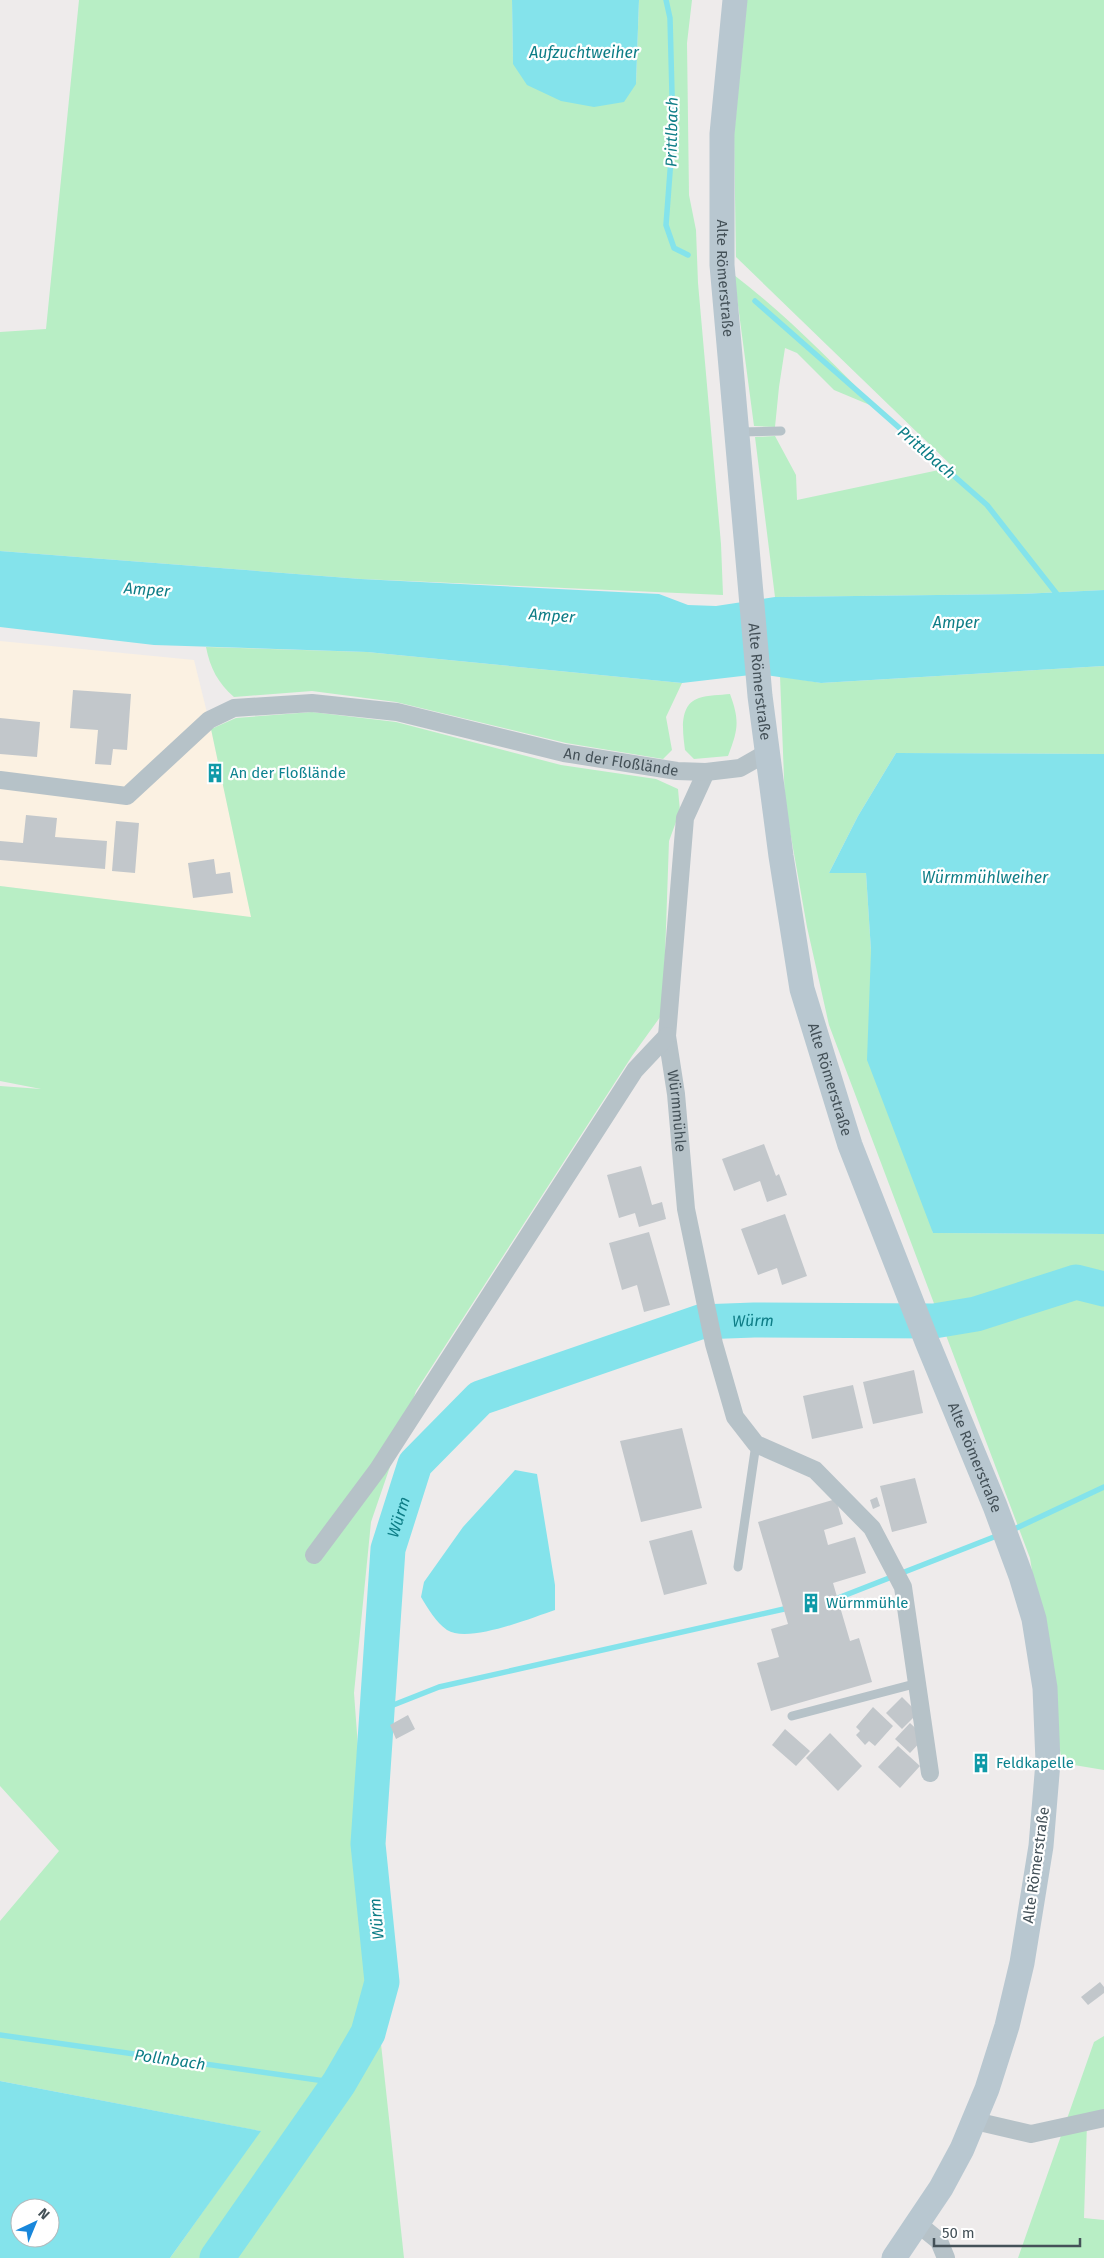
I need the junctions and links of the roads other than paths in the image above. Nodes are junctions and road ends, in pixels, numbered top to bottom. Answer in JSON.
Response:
{"nodes":[{"id":1,"x":735,"y":0,"type":"edge"},
{"id":2,"x":781,"y":431,"type":"dead end"},
{"id":3,"x":736,"y":432,"type":"junction"},
{"id":4,"x":768,"y":752,"type":"junction"},
{"id":5,"x":706,"y":772,"type":"junction"},
{"id":6,"x":0,"y":780,"type":"edge"},
{"id":7,"x":667,"y":1036,"type":"junction"},
{"id":8,"x":756,"y":1444,"type":"junction"},
{"id":9,"x":314,"y":1555,"type":"dead end"},
{"id":10,"x":738,"y":1567,"type":"dead end"},
{"id":11,"x":918,"y":1683,"type":"junction"},
{"id":12,"x":792,"y":1716,"type":"dead end"},
{"id":13,"x":930,"y":1773,"type":"dead end"},
{"id":14,"x":1104,"y":2118,"type":"edge"},
{"id":15,"x":975,"y":2121,"type":"junction"},
{"id":16,"x":918,"y":2223,"type":"junction"},
{"id":17,"x":894,"y":2258,"type":"edge"},
{"id":18,"x":946,"y":2258,"type":"edge"}],
"edges":[{"from":1,"to":3,"type":"main road","name":"Alte Römerstraße"},
{"from":2,"to":3,"type":"lane"},
{"from":3,"to":4,"type":"main road","name":"Alte Römerstraße"},
{"from":4,"to":5,"type":"street","name":"An der Floßlände"},
{"from":4,"to":15,"type":"main road","name":"Alte Römerstraße"},
{"from":5,"to":6,"type":"street","name":"An der Floßlände"},
{"from":5,"to":7,"type":"street","name":"Würmmühle"},
{"from":7,"to":8,"type":"street","name":"Würmmühle"},
{"from":7,"to":9,"type":"street"},
{"from":8,"to":10,"type":"lane"},
{"from":8,"to":11,"type":"street","name":"Würmmühle"},
{"from":11,"to":12,"type":"lane"},
{"from":11,"to":13,"type":"street","name":"Würmmühle"},
{"from":14,"to":15,"type":"street"},
{"from":15,"to":16,"type":"main road","name":"Alte Römerstraße"},
{"from":16,"to":17,"type":"main road","name":"Alte Römerstraße"},
{"from":16,"to":18,"type":"street"}]}
